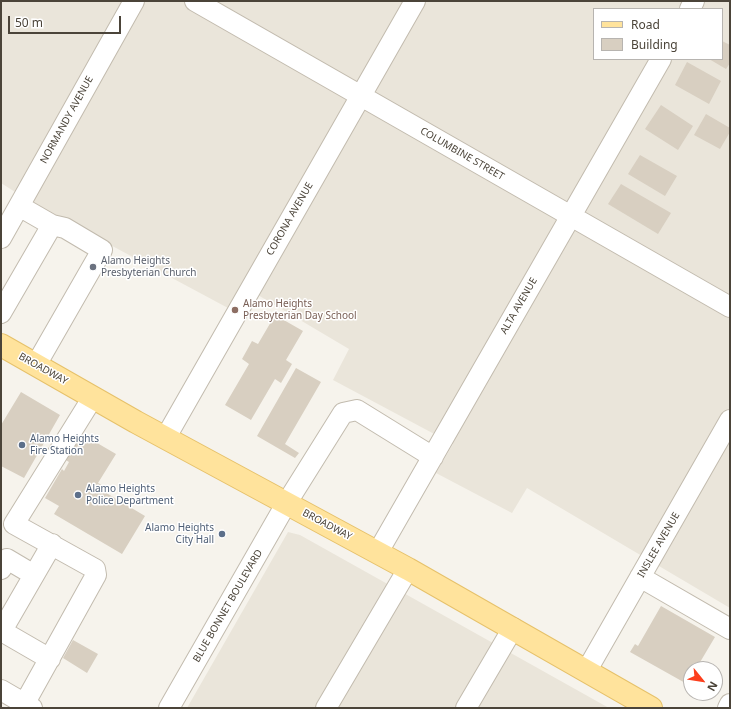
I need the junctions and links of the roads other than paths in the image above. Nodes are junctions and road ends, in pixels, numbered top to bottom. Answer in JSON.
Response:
{"nodes":[{"id":1,"x":134,"y":1,"type":"edge"},
{"id":2,"x":195,"y":1,"type":"edge"},
{"id":3,"x":415,"y":1,"type":"edge"},
{"id":4,"x":660,"y":60,"type":"edge"},
{"id":5,"x":360,"y":95,"type":"junction"},
{"id":6,"x":19,"y":206,"type":"junction"},
{"id":7,"x":570,"y":216,"type":"junction"},
{"id":8,"x":52,"y":225,"type":"junction"},
{"id":9,"x":1,"y":238,"type":"edge"},
{"id":10,"x":730,"y":307,"type":"edge"},
{"id":11,"x":1,"y":313,"type":"edge"},
{"id":12,"x":1,"y":345,"type":"edge"},
{"id":13,"x":36,"y":365,"type":"junction"},
{"id":14,"x":93,"y":397,"type":"junction"},
{"id":15,"x":730,"y":420,"type":"edge"},
{"id":16,"x":166,"y":437,"type":"junction"},
{"id":17,"x":433,"y":457,"type":"junction"},
{"id":18,"x":286,"y":504,"type":"junction"},
{"id":19,"x":7,"y":522,"type":"edge"},
{"id":20,"x":52,"y":544,"type":"junction"},
{"id":21,"x":378,"y":552,"type":"junction"},
{"id":22,"x":1,"y":569,"type":"edge"},
{"id":23,"x":408,"y":569,"type":"junction"},
{"id":24,"x":34,"y":575,"type":"junction"},
{"id":25,"x":640,"y":577,"type":"junction"},
{"id":26,"x":513,"y":628,"type":"junction"},
{"id":27,"x":730,"y":629,"type":"edge"},
{"id":28,"x":3,"y":632,"type":"edge"},
{"id":29,"x":50,"y":659,"type":"junction"},
{"id":30,"x":587,"y":670,"type":"junction"},
{"id":31,"x":1,"y":690,"type":"edge"},
{"id":32,"x":730,"y":704,"type":"edge"},
{"id":33,"x":26,"y":707,"type":"edge"},
{"id":34,"x":169,"y":708,"type":"edge"},
{"id":35,"x":326,"y":708,"type":"edge"},
{"id":36,"x":466,"y":708,"type":"edge"},
{"id":37,"x":651,"y":708,"type":"edge"},
{"id":38,"x":728,"y":708,"type":"edge"}],
"edges":[{"from":1,"to":6,"type":"street","name":"NORMANDY AVENUE"},
{"from":2,"to":5,"type":"street","name":"COLUMBINE STREET"},
{"from":3,"to":5,"type":"street","name":"CORONA AVENUE"},
{"from":4,"to":7,"type":"street","name":"ALTA AVENUE"},
{"from":5,"to":7,"type":"street","name":"COLUMBINE STREET"},
{"from":5,"to":16,"type":"street","name":"CORONA AVENUE"},
{"from":6,"to":8,"type":"street"},
{"from":6,"to":9,"type":"street","name":"NORMANDY AVENUE"},
{"from":7,"to":10,"type":"street","name":"COLUMBINE STREET"},
{"from":7,"to":17,"type":"street","name":"ALTA AVENUE"},
{"from":8,"to":11,"type":"street"},
{"from":8,"to":13,"type":"street"},
{"from":12,"to":13,"type":"main road","name":"BROADWAY"},
{"from":13,"to":14,"type":"main road","name":"BROADWAY"},
{"from":14,"to":16,"type":"main road","name":"BROADWAY"},
{"from":14,"to":19,"type":"street"},
{"from":15,"to":25,"type":"street","name":"INSLEE AVENUE"},
{"from":16,"to":18,"type":"main road","name":"BROADWAY"},
{"from":17,"to":18,"type":"street","name":"BLUE BONNET BOULEVARD"},
{"from":17,"to":21,"type":"street","name":"ALTA AVENUE"},
{"from":18,"to":21,"type":"main road","name":"BROADWAY"},
{"from":18,"to":34,"type":"street","name":"BLUE BONNET BOULEVARD"},
{"from":19,"to":20,"type":"street"},
{"from":20,"to":24,"type":"street"},
{"from":20,"to":29,"type":"street"},
{"from":21,"to":23,"type":"main road","name":"BROADWAY"},
{"from":22,"to":24,"type":"street"},
{"from":23,"to":26,"type":"main road","name":"BROADWAY"},
{"from":23,"to":35,"type":"street"},
{"from":24,"to":28,"type":"street"},
{"from":25,"to":27,"type":"street"},
{"from":25,"to":30,"type":"street","name":"INSLEE AVENUE"},
{"from":26,"to":30,"type":"main road","name":"BROADWAY"},
{"from":26,"to":36,"type":"street"},
{"from":28,"to":29,"type":"street"},
{"from":29,"to":33,"type":"street"},
{"from":30,"to":37,"type":"main road","name":"BROADWAY"},
{"from":31,"to":33,"type":"street"},
{"from":32,"to":38,"type":"street"}]}
